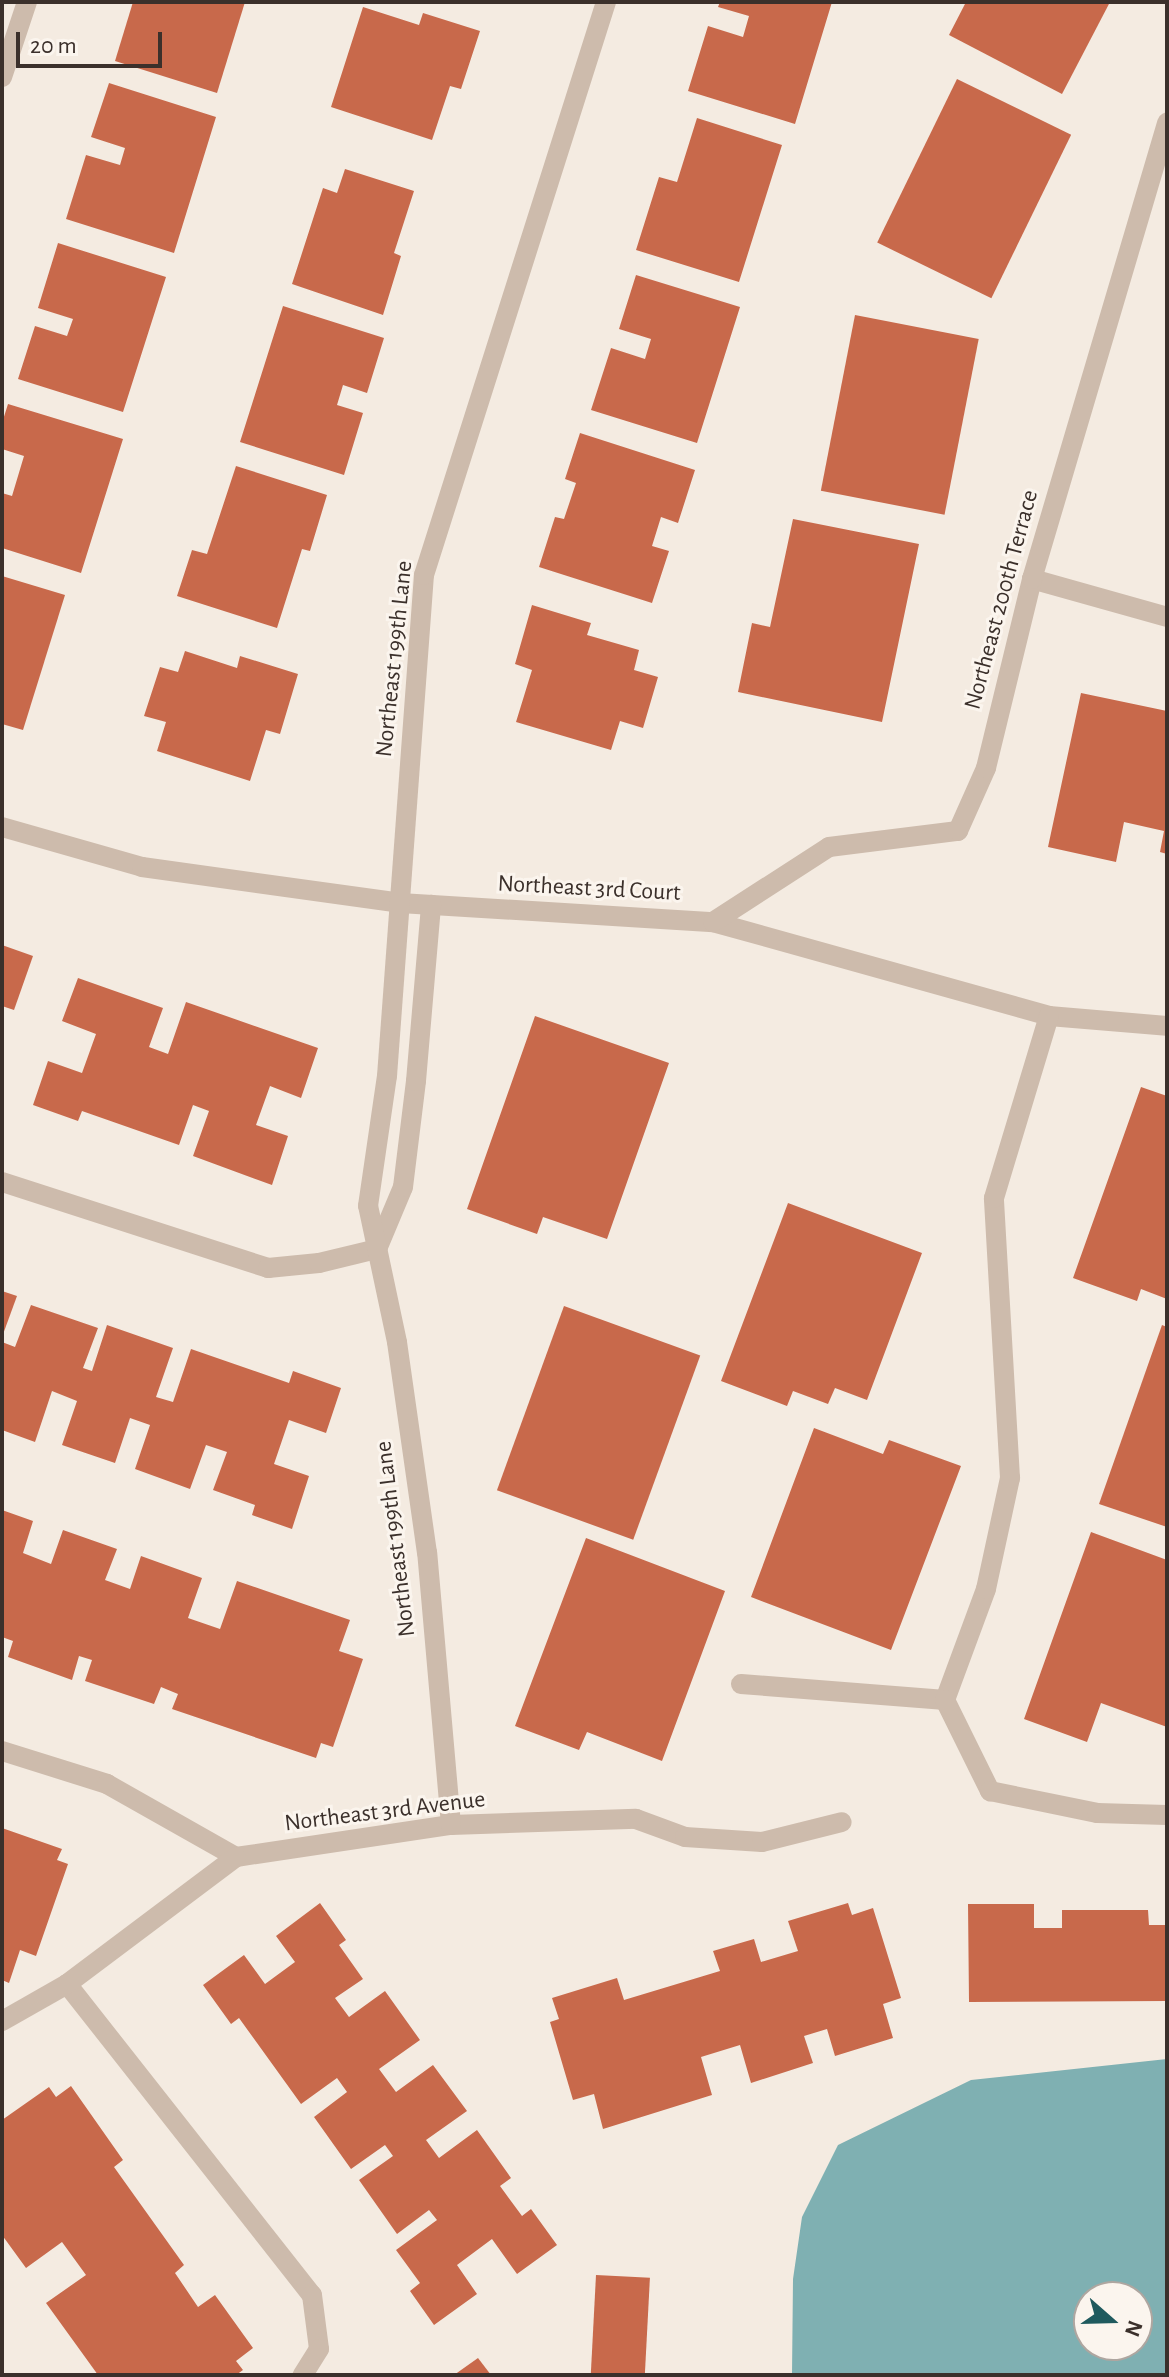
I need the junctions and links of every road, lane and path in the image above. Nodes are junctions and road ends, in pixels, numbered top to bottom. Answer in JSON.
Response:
{"nodes":[{"id":1,"x":27,"y":2,"type":"edge"},
{"id":2,"x":606,"y":2,"type":"edge"},
{"id":3,"x":2,"y":77,"type":"edge"},
{"id":4,"x":1167,"y":123,"type":"edge"},
{"id":5,"x":1032,"y":579,"type":"junction"},
{"id":6,"x":1167,"y":617,"type":"edge"},
{"id":7,"x":2,"y":827,"type":"edge"},
{"id":8,"x":400,"y":903,"type":"junction"},
{"id":9,"x":431,"y":905,"type":"junction"},
{"id":10,"x":713,"y":922,"type":"junction"},
{"id":11,"x":1049,"y":1016,"type":"junction"},
{"id":12,"x":1167,"y":1026,"type":"edge"},
{"id":13,"x":2,"y":1182,"type":"edge"},
{"id":14,"x":377,"y":1249,"type":"junction"},
{"id":15,"x":741,"y":1684,"type":"dead end"},
{"id":16,"x":945,"y":1700,"type":"junction"},
{"id":17,"x":2,"y":1751,"type":"edge"},
{"id":18,"x":1167,"y":1815,"type":"edge"},
{"id":19,"x":842,"y":1822,"type":"dead end"},
{"id":20,"x":451,"y":1825,"type":"junction"},
{"id":21,"x":236,"y":1857,"type":"junction"},
{"id":22,"x":67,"y":1984,"type":"junction"},
{"id":23,"x":2,"y":2021,"type":"edge"},
{"id":24,"x":303,"y":2375,"type":"edge"}],
"edges":[{"from":1,"to":3,"type":"street"},
{"from":2,"to":8,"type":"street","name":"Northeast 199th Lane"},
{"from":4,"to":5,"type":"street","name":"Northeast 200th Terrace"},
{"from":5,"to":6,"type":"street"},
{"from":5,"to":10,"type":"street","name":"Northeast 200th Terrace"},
{"from":7,"to":8,"type":"street","name":"Northeast 3rd Court"},
{"from":8,"to":9,"type":"street","name":"Northeast 3rd Court"},
{"from":8,"to":14,"type":"street","name":"Northeast 199th Lane"},
{"from":9,"to":10,"type":"street","name":"Northeast 3rd Court"},
{"from":9,"to":14,"type":"street"},
{"from":10,"to":11,"type":"street","name":"Northeast 3rd Court"},
{"from":11,"to":12,"type":"street","name":"Northeast 3rd Court"},
{"from":11,"to":16,"type":"street"},
{"from":13,"to":14,"type":"street"},
{"from":14,"to":20,"type":"street","name":"Northeast 199th Lane"},
{"from":15,"to":16,"type":"street"},
{"from":16,"to":18,"type":"street"},
{"from":17,"to":21,"type":"street"},
{"from":19,"to":20,"type":"street","name":"Northeast 3rd Avenue"},
{"from":20,"to":21,"type":"street","name":"Northeast 3rd Avenue"},
{"from":21,"to":22,"type":"street"},
{"from":22,"to":23,"type":"street"},
{"from":22,"to":24,"type":"street"}]}
